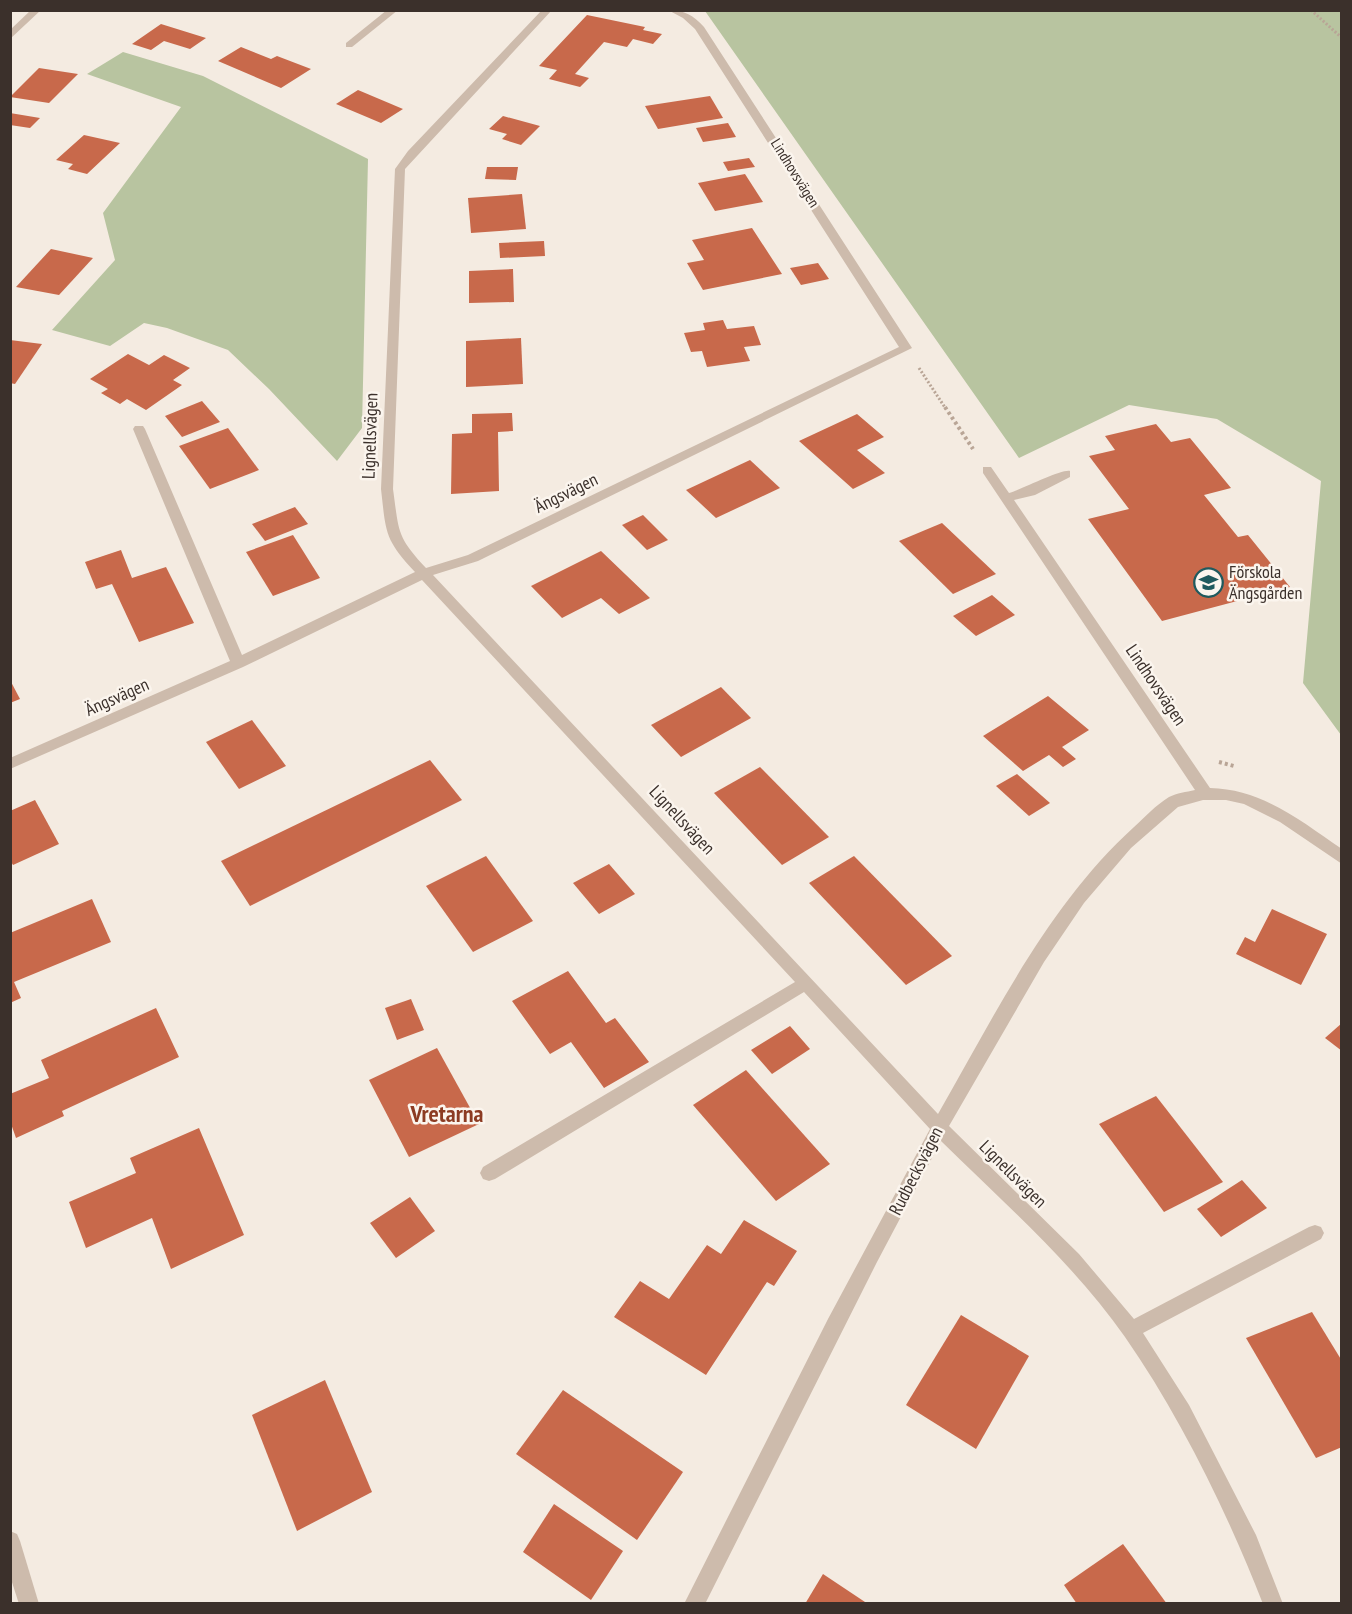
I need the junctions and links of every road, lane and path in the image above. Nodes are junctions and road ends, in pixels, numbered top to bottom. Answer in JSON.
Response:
{"nodes":[{"id":1,"x":36,"y":10,"type":"edge"},
{"id":2,"x":394,"y":10,"type":"edge"},
{"id":3,"x":548,"y":10,"type":"edge"},
{"id":4,"x":672,"y":10,"type":"edge"},
{"id":5,"x":1311,"y":10,"type":"edge"},
{"id":6,"x":10,"y":36,"type":"edge"},
{"id":7,"x":1341,"y":38,"type":"edge"},
{"id":8,"x":349,"y":45,"type":"dead end"},
{"id":9,"x":906,"y":348,"type":"junction"},
{"id":10,"x":140,"y":429,"type":"dead end"},
{"id":11,"x":987,"y":470,"type":"joint"},
{"id":12,"x":1065,"y":474,"type":"dead end"},
{"id":13,"x":1006,"y":498,"type":"junction"},
{"id":14,"x":424,"y":573,"type":"junction"},
{"id":15,"x":238,"y":663,"type":"junction"},
{"id":16,"x":10,"y":764,"type":"edge"},
{"id":17,"x":1206,"y":794,"type":"junction"},
{"id":18,"x":1341,"y":858,"type":"edge"},
{"id":19,"x":806,"y":983,"type":"junction"},
{"id":20,"x":939,"y":1127,"type":"junction"},
{"id":21,"x":489,"y":1173,"type":"dead end"},
{"id":22,"x":1315,"y":1233,"type":"dead end"},
{"id":23,"x":1131,"y":1330,"type":"junction"},
{"id":24,"x":10,"y":1541,"type":"edge"},
{"id":25,"x":29,"y":1604,"type":"edge"},
{"id":26,"x":694,"y":1604,"type":"edge"},
{"id":27,"x":1273,"y":1604,"type":"edge"}],
"edges":[{"from":1,"to":6,"type":"street"},
{"from":2,"to":8,"type":"street"},
{"from":3,"to":14,"type":"street","name":"Lignellsvägen"},
{"from":4,"to":9,"type":"street","name":"Lindhovsvägen"},
{"from":5,"to":7,"type":"path"},
{"from":9,"to":11,"type":"path"},
{"from":9,"to":14,"type":"street","name":"Ängsvägen"},
{"from":10,"to":15,"type":"street"},
{"from":11,"to":13,"type":"street","name":"Lindhovsvägen"},
{"from":12,"to":13,"type":"street"},
{"from":13,"to":17,"type":"street","name":"Lindhovsvägen"},
{"from":14,"to":15,"type":"street","name":"Ängsvägen"},
{"from":14,"to":19,"type":"street","name":"Lignellsvägen"},
{"from":15,"to":16,"type":"street","name":"Ängsvägen"},
{"from":17,"to":18,"type":"street"},
{"from":17,"to":20,"type":"street","name":"Rudbecksvägen"},
{"from":19,"to":20,"type":"street","name":"Lignellsvägen"},
{"from":19,"to":21,"type":"street"},
{"from":20,"to":23,"type":"street","name":"Lignellsvägen"},
{"from":20,"to":26,"type":"street","name":"Rudbecksvägen"},
{"from":22,"to":23,"type":"street"},
{"from":23,"to":27,"type":"street","name":"Lignellsvägen"},
{"from":24,"to":25,"type":"street"}]}
